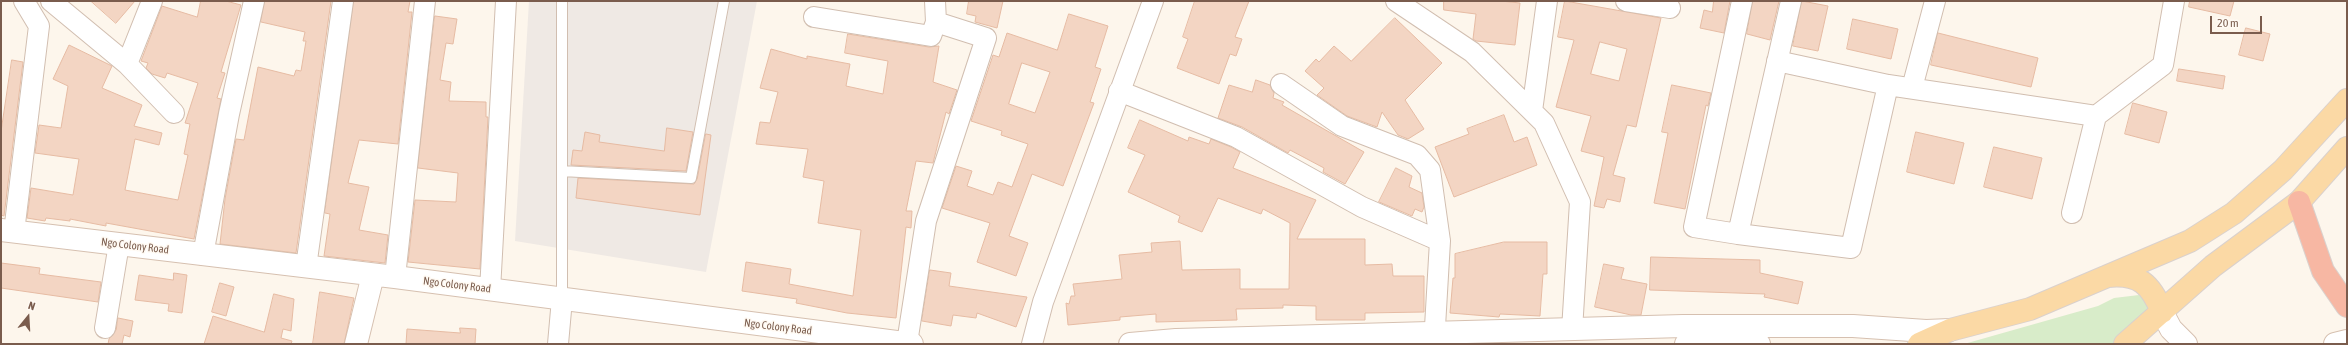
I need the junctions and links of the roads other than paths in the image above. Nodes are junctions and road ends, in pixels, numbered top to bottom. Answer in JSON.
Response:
{"nodes":[{"id":1,"x":24,"y":1,"type":"edge"},
{"id":2,"x":50,"y":1,"type":"edge"},
{"id":3,"x":152,"y":1,"type":"edge"},
{"id":4,"x":254,"y":1,"type":"edge"},
{"id":5,"x":343,"y":1,"type":"edge"},
{"id":6,"x":425,"y":1,"type":"edge"},
{"id":7,"x":506,"y":1,"type":"edge"},
{"id":8,"x":562,"y":1,"type":"edge"},
{"id":9,"x":724,"y":1,"type":"edge"},
{"id":10,"x":935,"y":1,"type":"edge"},
{"id":11,"x":1153,"y":1,"type":"edge"},
{"id":12,"x":1396,"y":1,"type":"edge"},
{"id":13,"x":1547,"y":1,"type":"edge"},
{"id":14,"x":1626,"y":1,"type":"edge"},
{"id":15,"x":1742,"y":1,"type":"edge"},
{"id":16,"x":1791,"y":1,"type":"edge"},
{"id":17,"x":1935,"y":1,"type":"edge"},
{"id":18,"x":2174,"y":1,"type":"edge"},
{"id":19,"x":1670,"y":8,"type":"dead end"},
{"id":20,"x":814,"y":17,"type":"dead end"},
{"id":21,"x":936,"y":22,"type":"junction"},
{"id":22,"x":1777,"y":61,"type":"junction"},
{"id":23,"x":127,"y":64,"type":"junction"},
{"id":24,"x":1281,"y":84,"type":"dead end"},
{"id":25,"x":1888,"y":85,"type":"junction"},
{"id":26,"x":1912,"y":88,"type":"junction"},
{"id":27,"x":1119,"y":91,"type":"junction"},
{"id":28,"x":2347,"y":100,"type":"edge"},
{"id":29,"x":1532,"y":111,"type":"junction"},
{"id":30,"x":174,"y":113,"type":"dead end"},
{"id":31,"x":2096,"y":116,"type":"junction"},
{"id":32,"x":2347,"y":148,"type":"edge"},
{"id":33,"x":562,"y":171,"type":"junction"},
{"id":34,"x":2299,"y":202,"type":"junction"},
{"id":35,"x":2072,"y":212,"type":"dead end"},
{"id":36,"x":8,"y":231,"type":"edge"},
{"id":37,"x":1738,"y":234,"type":"junction"},
{"id":38,"x":1440,"y":241,"type":"junction"},
{"id":39,"x":119,"y":244,"type":"junction"},
{"id":40,"x":203,"y":254,"type":"junction"},
{"id":41,"x":306,"y":267,"type":"junction"},
{"id":42,"x":373,"y":275,"type":"junction"},
{"id":43,"x":395,"y":277,"type":"junction"},
{"id":44,"x":2105,"y":277,"type":"junction"},
{"id":45,"x":490,"y":290,"type":"junction"},
{"id":46,"x":562,"y":299,"type":"junction"},
{"id":47,"x":2347,"y":306,"type":"edge"},
{"id":48,"x":2162,"y":312,"type":"junction"},
{"id":49,"x":105,"y":328,"type":"dead end"},
{"id":50,"x":1572,"y":330,"type":"junction"},
{"id":51,"x":1950,"y":330,"type":"junction"},
{"id":52,"x":1434,"y":338,"type":"edge"},
{"id":53,"x":2347,"y":341,"type":"edge"},
{"id":54,"x":356,"y":344,"type":"edge"},
{"id":55,"x":558,"y":344,"type":"edge"},
{"id":56,"x":907,"y":344,"type":"edge"},
{"id":57,"x":912,"y":344,"type":"edge"},
{"id":58,"x":1032,"y":344,"type":"edge"},
{"id":59,"x":1130,"y":344,"type":"edge"},
{"id":60,"x":1686,"y":344,"type":"edge"},
{"id":61,"x":1759,"y":344,"type":"edge"},
{"id":62,"x":1919,"y":344,"type":"edge"},
{"id":63,"x":2124,"y":344,"type":"edge"},
{"id":64,"x":2186,"y":344,"type":"edge"},
{"id":65,"x":2335,"y":344,"type":"edge"}],
"edges":[{"from":1,"to":36,"type":"street"},
{"from":2,"to":23,"type":"street"},
{"from":3,"to":23,"type":"street"},
{"from":4,"to":40,"type":"street"},
{"from":5,"to":41,"type":"street"},
{"from":6,"to":43,"type":"street"},
{"from":7,"to":45,"type":"street"},
{"from":8,"to":33,"type":"lane"},
{"from":9,"to":33,"type":"lane"},
{"from":10,"to":21,"type":"street"},
{"from":11,"to":27,"type":"street"},
{"from":12,"to":29,"type":"street"},
{"from":13,"to":29,"type":"street"},
{"from":14,"to":19,"type":"street"},
{"from":15,"to":37,"type":"street"},
{"from":16,"to":22,"type":"street"},
{"from":17,"to":26,"type":"street"},
{"from":18,"to":31,"type":"street"},
{"from":20,"to":21,"type":"street"},
{"from":21,"to":56,"type":"street"},
{"from":22,"to":25,"type":"street"},
{"from":22,"to":37,"type":"street"},
{"from":23,"to":30,"type":"street"},
{"from":24,"to":38,"type":"street"},
{"from":25,"to":26,"type":"street"},
{"from":25,"to":37,"type":"street"},
{"from":26,"to":31,"type":"street"},
{"from":27,"to":38,"type":"street"},
{"from":27,"to":58,"type":"street"},
{"from":28,"to":44,"type":"main road"},
{"from":29,"to":50,"type":"street"},
{"from":31,"to":35,"type":"street"},
{"from":32,"to":34,"type":"main road"},
{"from":33,"to":46,"type":"lane"},
{"from":34,"to":47,"type":"highway"},
{"from":34,"to":48,"type":"main road"},
{"from":36,"to":39,"type":"street","name":"Ngo Colony Road"},
{"from":38,"to":52,"type":"street"},
{"from":39,"to":40,"type":"street","name":"Ngo Colony Road"},
{"from":39,"to":49,"type":"street"},
{"from":40,"to":41,"type":"street","name":"Ngo Colony Road"},
{"from":41,"to":42,"type":"street","name":"Ngo Colony Road"},
{"from":42,"to":43,"type":"street","name":"Ngo Colony Road"},
{"from":42,"to":54,"type":"street"},
{"from":43,"to":45,"type":"street","name":"Ngo Colony Road"},
{"from":44,"to":48,"type":"main road"},
{"from":44,"to":51,"type":"main road"},
{"from":45,"to":46,"type":"street","name":"Ngo Colony Road"},
{"from":46,"to":55,"type":"street"},
{"from":46,"to":56,"type":"street","name":"Ngo Colony Road"},
{"from":48,"to":63,"type":"main road"},
{"from":48,"to":64,"type":"street"},
{"from":50,"to":51,"type":"street"},
{"from":50,"to":52,"type":"street"},
{"from":51,"to":62,"type":"main road"},
{"from":52,"to":59,"type":"street"},
{"from":53,"to":65,"type":"street"},
{"from":56,"to":57,"type":"street","name":"Ngo Colony Road"},
{"from":60,"to":61,"type":"street"}]}
